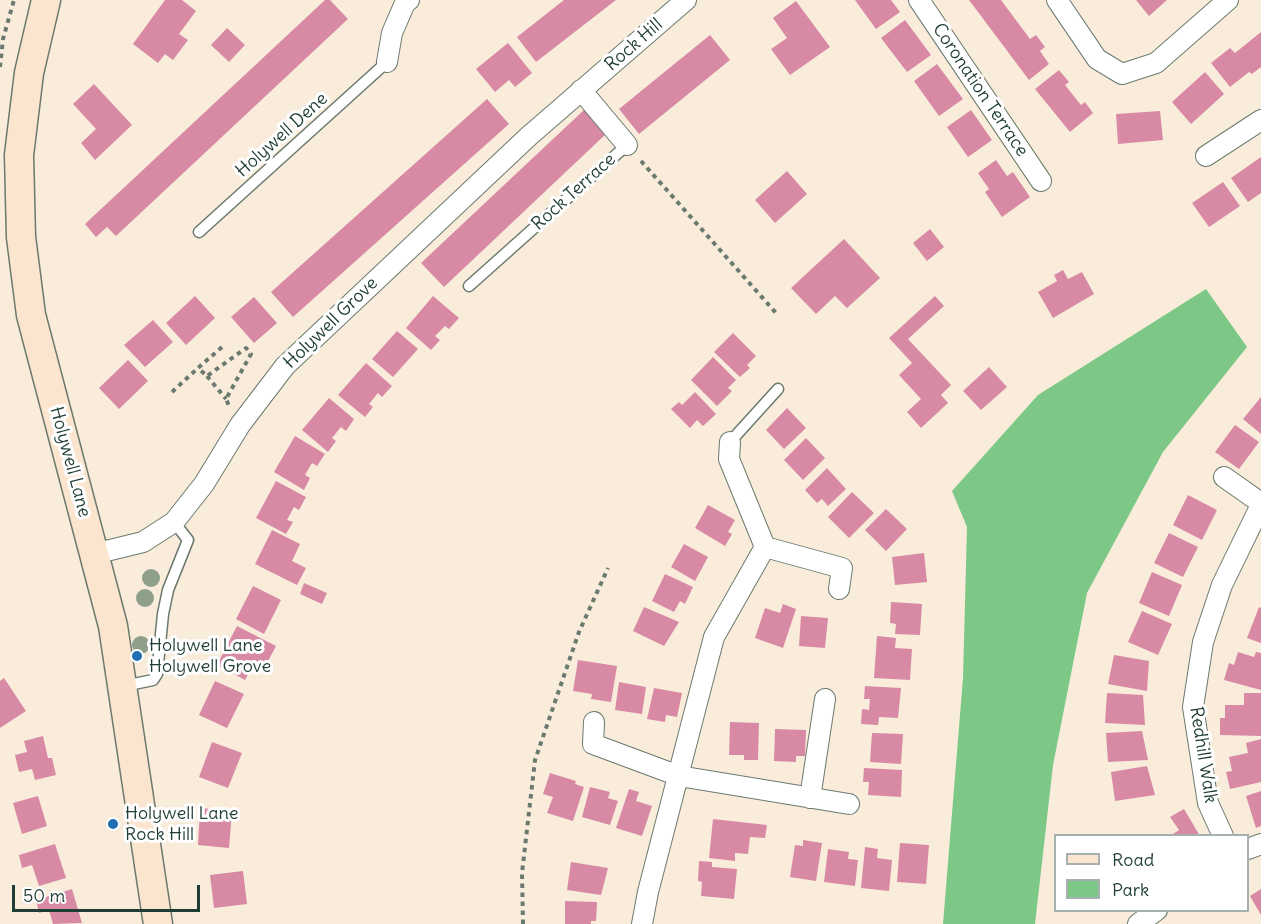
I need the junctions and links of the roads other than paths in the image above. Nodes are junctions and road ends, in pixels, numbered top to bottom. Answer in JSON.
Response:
{"nodes":[{"id":1,"x":46,"y":0,"type":"edge"},
{"id":2,"x":409,"y":0,"type":"edge"},
{"id":3,"x":686,"y":0,"type":"edge"},
{"id":4,"x":920,"y":0,"type":"edge"},
{"id":5,"x":1057,"y":0,"type":"edge"},
{"id":6,"x":1228,"y":0,"type":"edge"},
{"id":7,"x":387,"y":63,"type":"joint"},
{"id":8,"x":581,"y":90,"type":"junction"},
{"id":9,"x":1261,"y":120,"type":"edge"},
{"id":10,"x":627,"y":145,"type":"joint"},
{"id":11,"x":1206,"y":156,"type":"dead end"},
{"id":12,"x":1041,"y":181,"type":"dead end"},
{"id":13,"x":199,"y":232,"type":"dead end"},
{"id":14,"x":469,"y":286,"type":"dead end"},
{"id":15,"x":778,"y":388,"type":"dead end"},
{"id":16,"x":730,"y":442,"type":"joint"},
{"id":17,"x":1224,"y":477,"type":"dead end"},
{"id":18,"x":1261,"y":504,"type":"edge"},
{"id":19,"x":174,"y":522,"type":"junction"},
{"id":20,"x":765,"y":547,"type":"junction"},
{"id":21,"x":94,"y":554,"type":"junction"},
{"id":22,"x":839,"y":589,"type":"dead end"},
{"id":23,"x":124,"y":686,"type":"junction"},
{"id":24,"x":825,"y":699,"type":"dead end"},
{"id":25,"x":594,"y":722,"type":"dead end"},
{"id":26,"x":679,"y":776,"type":"junction"},
{"id":27,"x":810,"y":798,"type":"junction"},
{"id":28,"x":849,"y":804,"type":"dead end"},
{"id":29,"x":1222,"y":834,"type":"edge"},
{"id":30,"x":1154,"y":912,"type":"edge"},
{"id":31,"x":158,"y":924,"type":"edge"},
{"id":32,"x":642,"y":924,"type":"edge"},
{"id":33,"x":1138,"y":924,"type":"edge"}],
"edges":[{"from":1,"to":21,"type":"main road","name":"Holywell Lane"},
{"from":2,"to":7,"type":"street"},
{"from":3,"to":8,"type":"street","name":"Rock Hill"},
{"from":4,"to":12,"type":"street","name":"Coronation Terrace"},
{"from":5,"to":6,"type":"street"},
{"from":7,"to":13,"type":"lane","name":"Holywell Dene"},
{"from":8,"to":10,"type":"street","name":"Rock Terrace"},
{"from":8,"to":19,"type":"street","name":"Holywell Grove"},
{"from":9,"to":11,"type":"street"},
{"from":10,"to":14,"type":"lane","name":"Rock Terrace"},
{"from":15,"to":16,"type":"lane"},
{"from":16,"to":20,"type":"street"},
{"from":17,"to":18,"type":"street","name":"Redhill Walk"},
{"from":18,"to":29,"type":"street","name":"Redhill Walk"},
{"from":19,"to":21,"type":"street","name":"Holywell Grove"},
{"from":19,"to":23,"type":"lane"},
{"from":20,"to":22,"type":"street"},
{"from":20,"to":26,"type":"street"},
{"from":21,"to":23,"type":"main road","name":"Holywell Lane"},
{"from":23,"to":31,"type":"main road","name":"Holywell Lane"},
{"from":24,"to":27,"type":"street"},
{"from":25,"to":26,"type":"street"},
{"from":26,"to":27,"type":"street"},
{"from":26,"to":32,"type":"street"},
{"from":27,"to":28,"type":"street"},
{"from":30,"to":33,"type":"street"}]}
